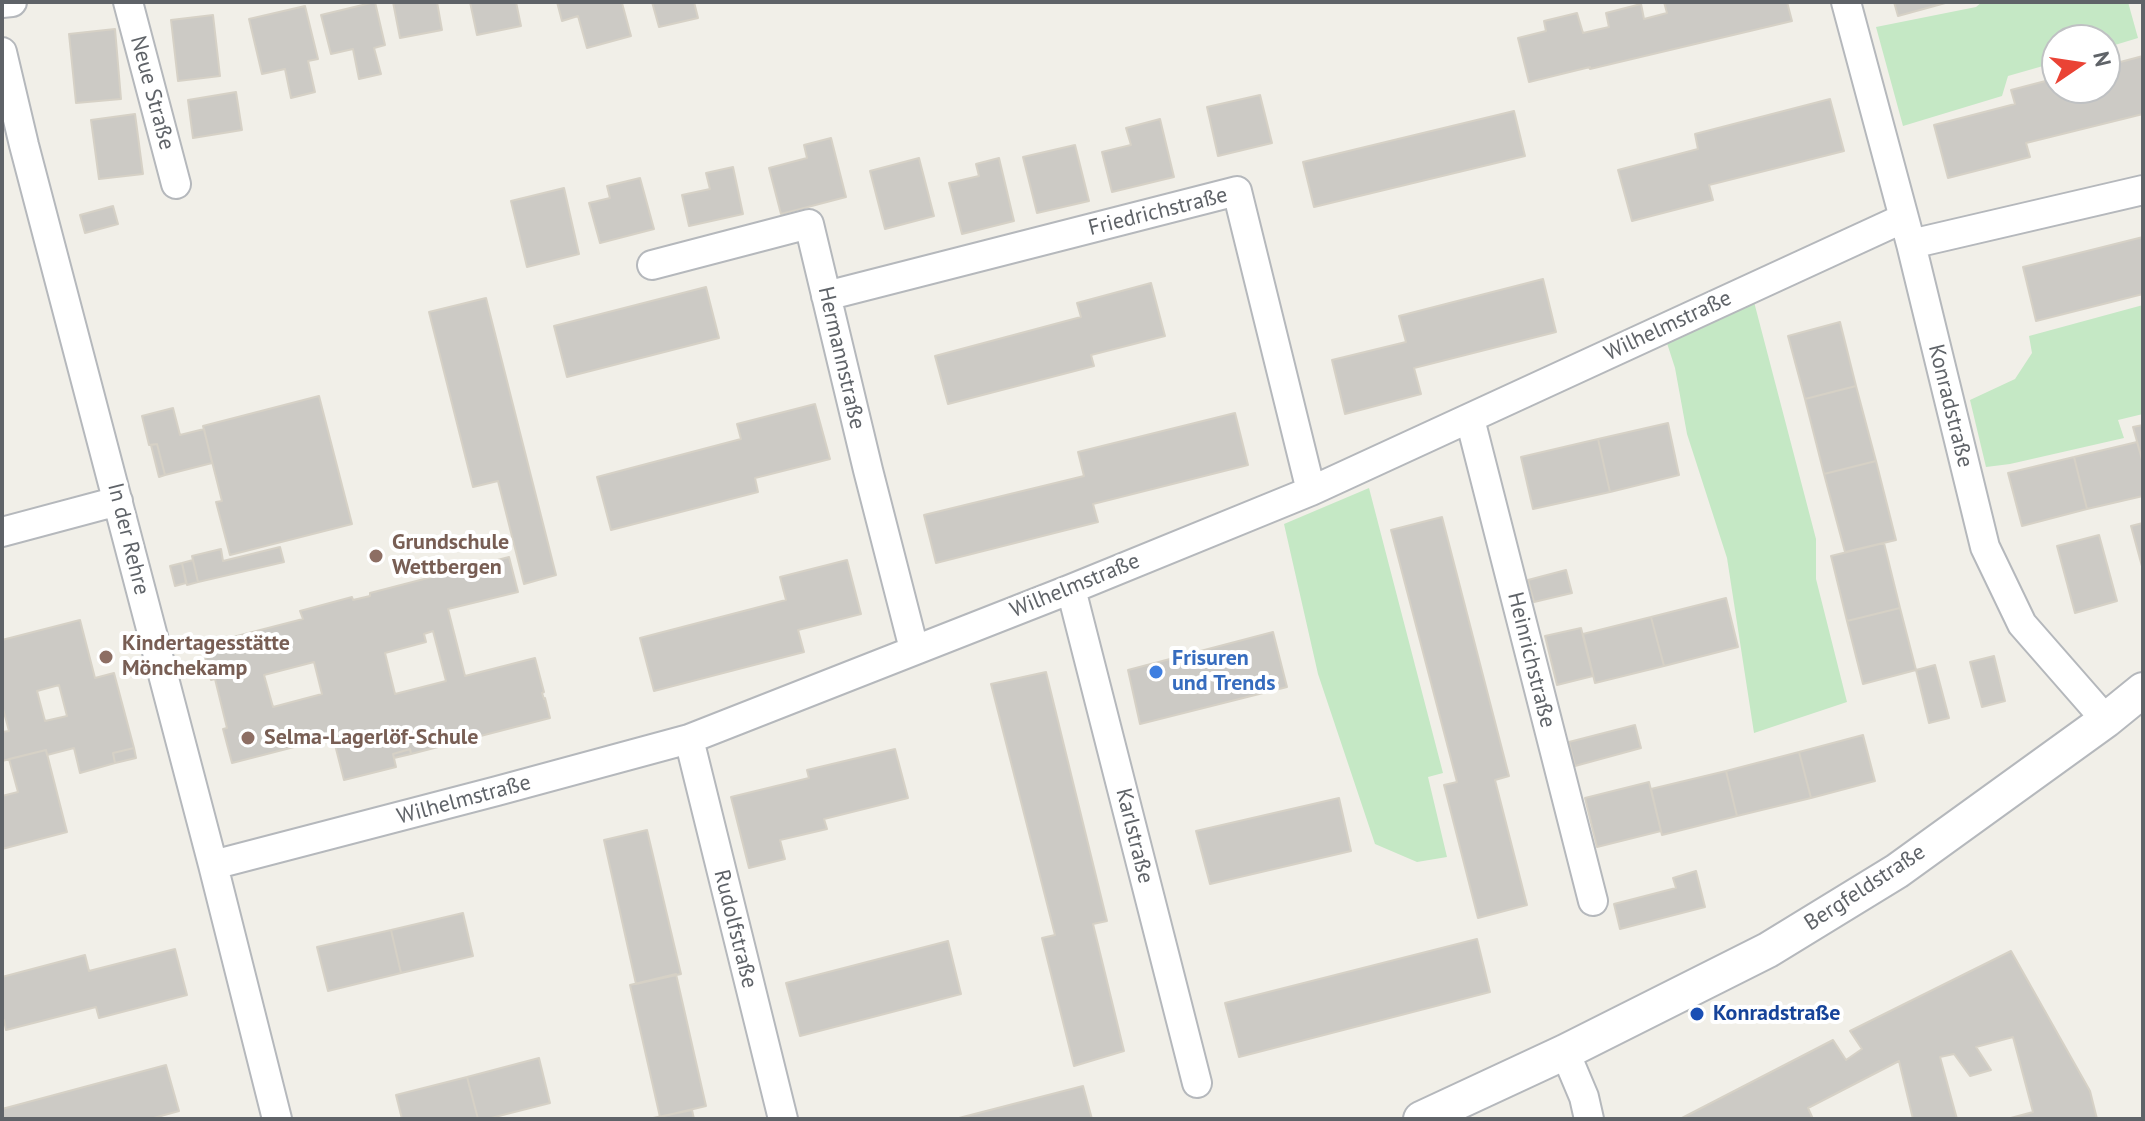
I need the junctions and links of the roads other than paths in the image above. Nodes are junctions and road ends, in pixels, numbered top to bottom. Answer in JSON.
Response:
{"nodes":[{"id":1,"x":12,"y":2,"type":"edge"},
{"id":2,"x":128,"y":2,"type":"edge"},
{"id":3,"x":1846,"y":2,"type":"edge"},
{"id":4,"x":2,"y":3,"type":"edge"},
{"id":5,"x":2,"y":52,"type":"edge"},
{"id":6,"x":176,"y":184,"type":"dead end"},
{"id":7,"x":2143,"y":190,"type":"edge"},
{"id":8,"x":1908,"y":231,"type":"junction"},
{"id":9,"x":652,"y":265,"type":"dead end"},
{"id":10,"x":826,"y":296,"type":"junction"},
{"id":11,"x":1470,"y":419,"type":"junction"},
{"id":12,"x":1311,"y":491,"type":"junction"},
{"id":13,"x":118,"y":501,"type":"junction"},
{"id":14,"x":2,"y":532,"type":"edge"},
{"id":15,"x":1071,"y":589,"type":"junction"},
{"id":16,"x":914,"y":649,"type":"junction"},
{"id":17,"x":2143,"y":690,"type":"edge"},
{"id":18,"x":2106,"y":720,"type":"junction"},
{"id":19,"x":689,"y":739,"type":"junction"},
{"id":20,"x":213,"y":865,"type":"junction"},
{"id":21,"x":1593,"y":901,"type":"dead end"},
{"id":22,"x":1565,"y":1052,"type":"junction"},
{"id":23,"x":1197,"y":1083,"type":"dead end"},
{"id":24,"x":277,"y":1119,"type":"edge"},
{"id":25,"x":783,"y":1119,"type":"edge"},
{"id":26,"x":1421,"y":1119,"type":"edge"},
{"id":27,"x":1589,"y":1119,"type":"edge"}],
"edges":[{"from":1,"to":4,"type":"street"},
{"from":2,"to":6,"type":"street","name":"Neue Straße"},
{"from":3,"to":8,"type":"street","name":"Konradstraße"},
{"from":5,"to":13,"type":"street","name":"In der Rehre"},
{"from":7,"to":8,"type":"street"},
{"from":8,"to":11,"type":"street","name":"Wilhelmstraße"},
{"from":8,"to":18,"type":"street","name":"Konradstraße"},
{"from":9,"to":10,"type":"street","name":"Hermannstraße"},
{"from":10,"to":12,"type":"street","name":"Friedrichstraße"},
{"from":10,"to":16,"type":"street","name":"Hermannstraße"},
{"from":11,"to":12,"type":"street","name":"Wilhelmstraße"},
{"from":11,"to":21,"type":"street","name":"Heinrichstraße"},
{"from":12,"to":15,"type":"street","name":"Wilhelmstraße"},
{"from":13,"to":14,"type":"street"},
{"from":13,"to":20,"type":"street","name":"In der Rehre"},
{"from":15,"to":16,"type":"street","name":"Wilhelmstraße"},
{"from":15,"to":23,"type":"street","name":"Karlstraße"},
{"from":16,"to":19,"type":"street","name":"Wilhelmstraße"},
{"from":17,"to":18,"type":"street","name":"Bergfeldstraße"},
{"from":18,"to":22,"type":"street","name":"Bergfeldstraße"},
{"from":19,"to":20,"type":"street","name":"Wilhelmstraße"},
{"from":19,"to":25,"type":"street","name":"Rudolfstraße"},
{"from":20,"to":24,"type":"street","name":"In der Rehre"},
{"from":22,"to":26,"type":"street","name":"Bergfeldstraße"},
{"from":22,"to":27,"type":"street"}]}
